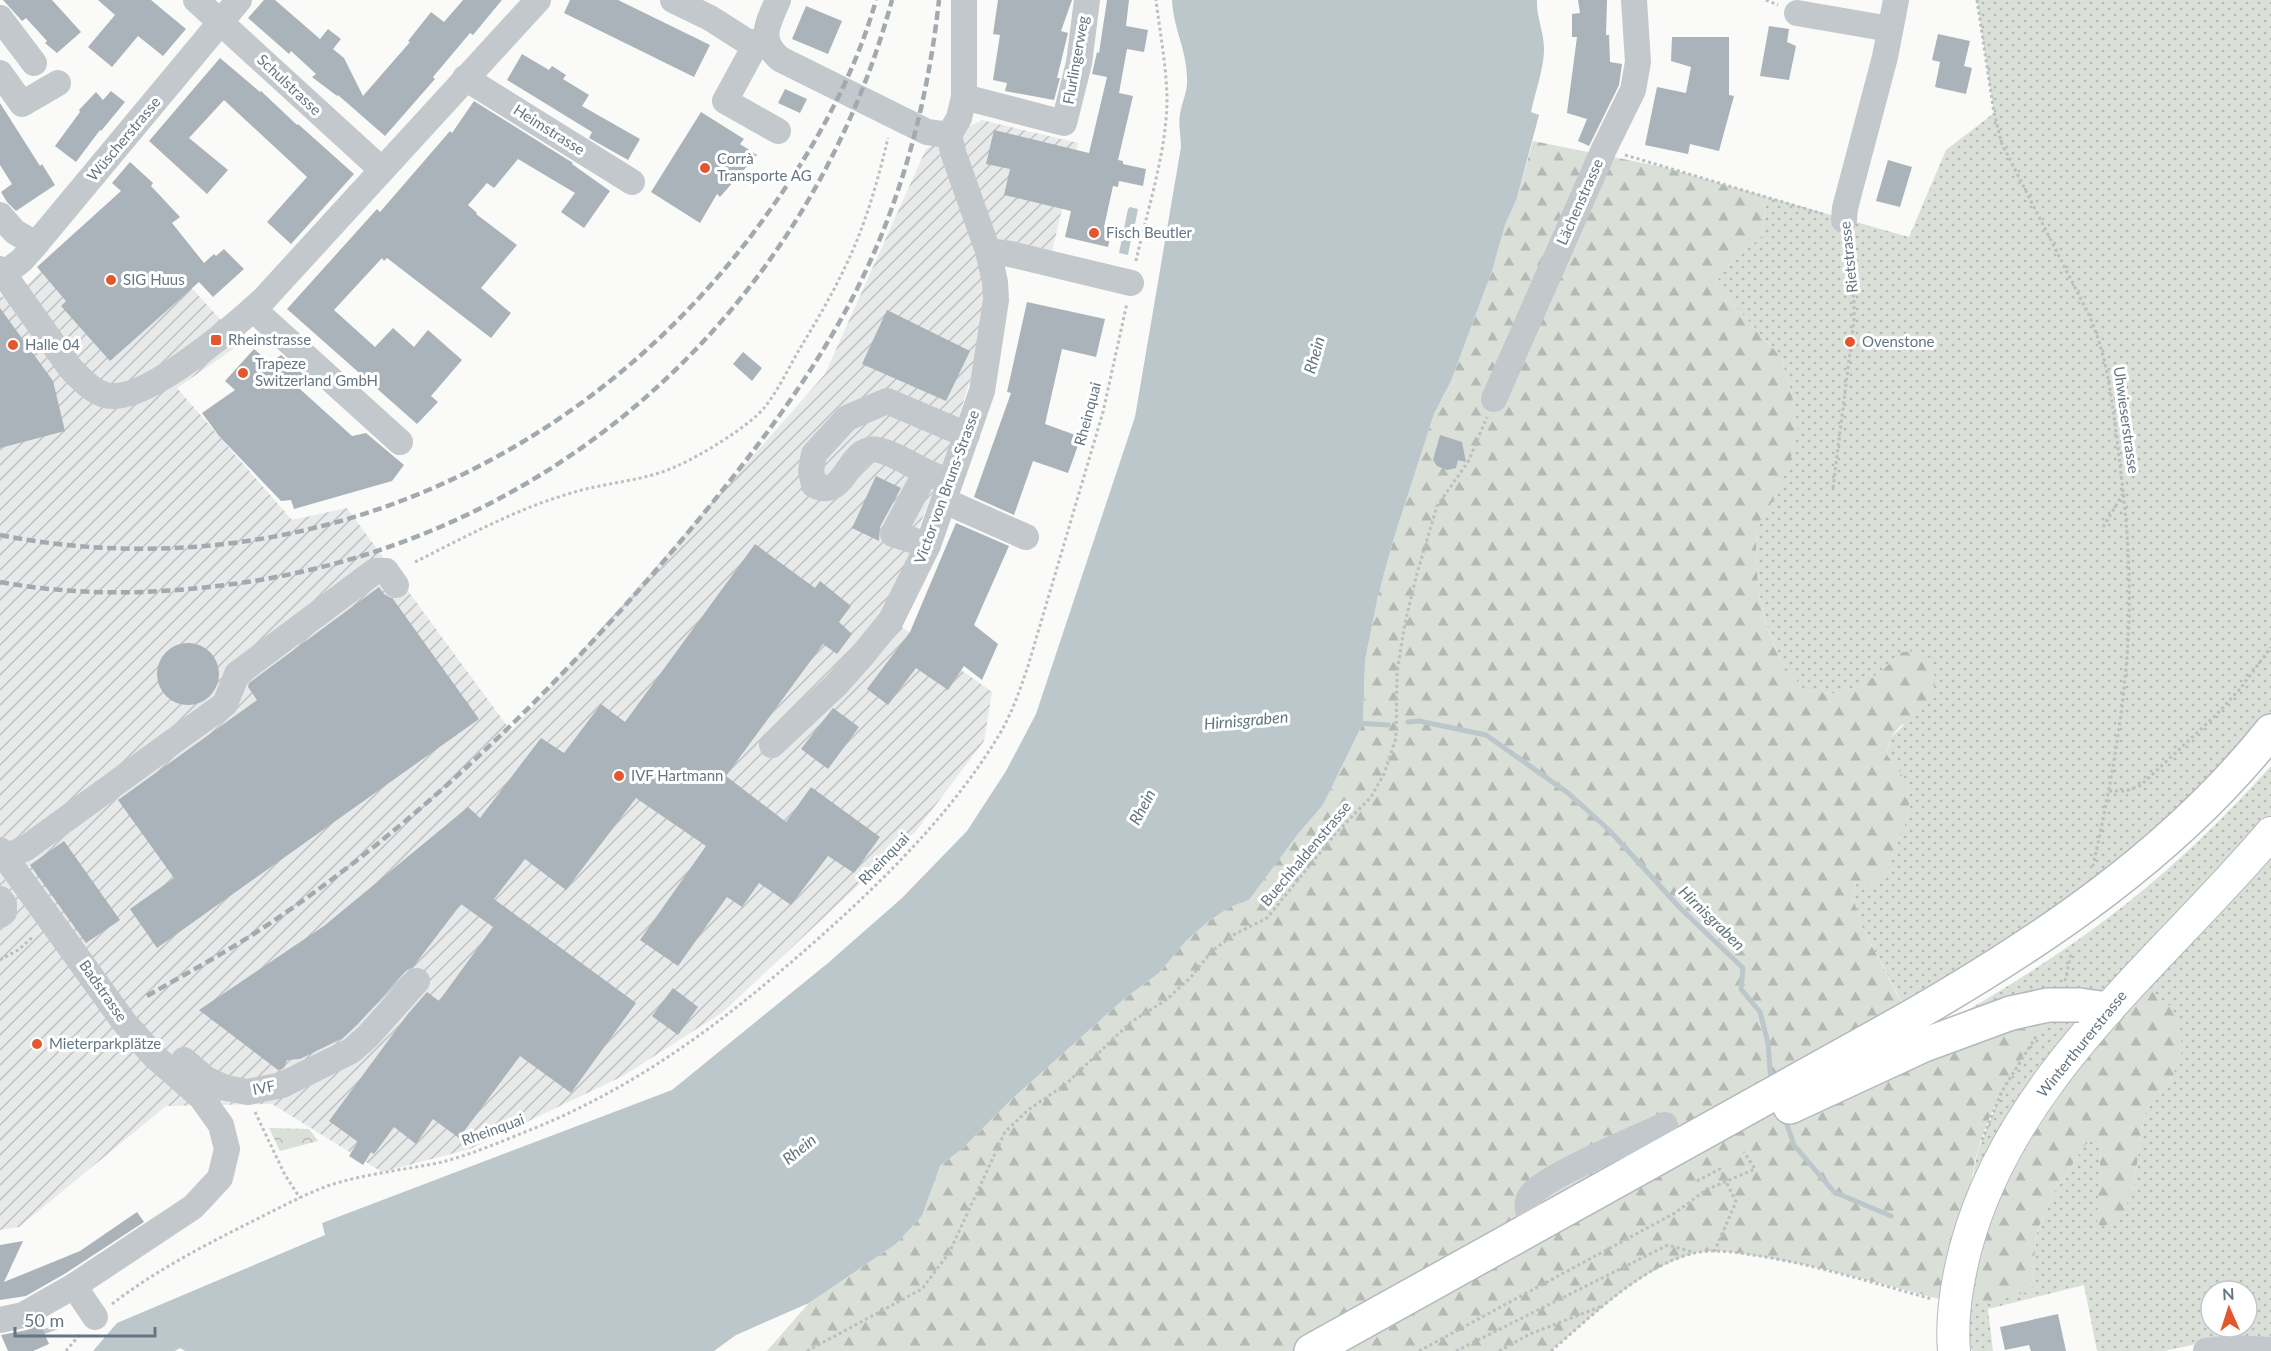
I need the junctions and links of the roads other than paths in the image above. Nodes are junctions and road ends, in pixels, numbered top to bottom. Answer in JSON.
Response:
{"nodes":[{"id":1,"x":195,"y":0,"type":"edge"},
{"id":2,"x":239,"y":0,"type":"edge"},
{"id":3,"x":538,"y":0,"type":"edge"},
{"id":4,"x":674,"y":0,"type":"edge"},
{"id":5,"x":778,"y":0,"type":"edge"},
{"id":6,"x":964,"y":0,"type":"edge"},
{"id":7,"x":1087,"y":0,"type":"edge"},
{"id":8,"x":1634,"y":0,"type":"edge"},
{"id":9,"x":1896,"y":0,"type":"edge"},
{"id":10,"x":1797,"y":13,"type":"dead end"},
{"id":11,"x":0,"y":18,"type":"edge"},
{"id":12,"x":221,"y":23,"type":"junction"},
{"id":13,"x":1890,"y":29,"type":"junction"},
{"id":14,"x":762,"y":44,"type":"junction"},
{"id":15,"x":34,"y":63,"type":"dead end"},
{"id":16,"x":0,"y":73,"type":"edge"},
{"id":17,"x":465,"y":78,"type":"junction"},
{"id":18,"x":58,"y":83,"type":"dead end"},
{"id":19,"x":964,"y":97,"type":"junction"},
{"id":20,"x":777,"y":130,"type":"dead end"},
{"id":21,"x":949,"y":135,"type":"junction"},
{"id":22,"x":382,"y":170,"type":"junction"},
{"id":23,"x":632,"y":182,"type":"dead end"},
{"id":24,"x":0,"y":215,"type":"edge"},
{"id":25,"x":1844,"y":220,"type":"road end"},
{"id":26,"x":36,"y":244,"type":"junction"},
{"id":27,"x":988,"y":251,"type":"junction"},
{"id":28,"x":2,"y":272,"type":"edge"},
{"id":29,"x":1131,"y":283,"type":"road end"},
{"id":30,"x":253,"y":309,"type":"junction"},
{"id":31,"x":1494,"y":399,"type":"road end"},
{"id":32,"x":968,"y":435,"type":"junction"},
{"id":33,"x":400,"y":442,"type":"dead end"},
{"id":34,"x":926,"y":472,"type":"junction"},
{"id":35,"x":948,"y":491,"type":"junction"},
{"id":36,"x":1026,"y":537,"type":"dead end"},
{"id":37,"x":928,"y":545,"type":"junction"},
{"id":38,"x":396,"y":585,"type":"dead end"},
{"id":39,"x":2271,"y":731,"type":"edge"},
{"id":40,"x":772,"y":745,"type":"dead end"},
{"id":41,"x":2271,"y":757,"type":"edge"},
{"id":42,"x":2271,"y":833,"type":"edge"},
{"id":43,"x":2,"y":854,"type":"edge"},
{"id":44,"x":0,"y":899,"type":"edge"},
{"id":45,"x":0,"y":915,"type":"edge"},
{"id":46,"x":85,"y":966,"type":"junction"},
{"id":47,"x":417,"y":981,"type":"dead end"},
{"id":48,"x":2094,"y":1007,"type":"junction"},
{"id":49,"x":1841,"y":1072,"type":"junction"},
{"id":50,"x":1665,"y":1125,"type":"dead end"},
{"id":51,"x":1729,"y":1139,"type":"junction"},
{"id":52,"x":1535,"y":1225,"type":"junction"},
{"id":53,"x":74,"y":1286,"type":"junction"},
{"id":54,"x":95,"y":1317,"type":"road end"},
{"id":55,"x":0,"y":1320,"type":"edge"},
{"id":56,"x":2271,"y":1350,"type":"edge"},
{"id":57,"x":1311,"y":1351,"type":"edge"},
{"id":58,"x":1350,"y":1351,"type":"edge"},
{"id":59,"x":1954,"y":1351,"type":"edge"},
{"id":60,"x":2206,"y":1351,"type":"edge"}],
"edges":[{"from":1,"to":12,"type":"street","name":"Schulstrasse"},
{"from":2,"to":12,"type":"street","name":"Wüscherstrasse"},
{"from":3,"to":17,"type":"street"},
{"from":4,"to":14,"type":"street"},
{"from":5,"to":14,"type":"street"},
{"from":6,"to":19,"type":"street"},
{"from":7,"to":19,"type":"street","name":"Flurlingerweg"},
{"from":8,"to":31,"type":"street","name":"Lächenstrasse"},
{"from":9,"to":13,"type":"street","name":"Rietstrasse"},
{"from":10,"to":13,"type":"street"},
{"from":11,"to":15,"type":"street"},
{"from":12,"to":22,"type":"street","name":"Schulstrasse"},
{"from":12,"to":26,"type":"street","name":"Wüscherstrasse"},
{"from":13,"to":25,"type":"street","name":"Rietstrasse"},
{"from":14,"to":20,"type":"street"},
{"from":14,"to":21,"type":"street"},
{"from":16,"to":18,"type":"street"},
{"from":17,"to":22,"type":"street"},
{"from":17,"to":23,"type":"street","name":"Heimstrasse"},
{"from":19,"to":21,"type":"street"},
{"from":21,"to":27,"type":"street","name":"Victor von Bruns-Strasse"},
{"from":22,"to":30,"type":"street"},
{"from":24,"to":26,"type":"street"},
{"from":26,"to":28,"type":"street","name":"Wüscherstrasse"},
{"from":27,"to":29,"type":"street"},
{"from":27,"to":32,"type":"street","name":"Victor von Bruns-Strasse"},
{"from":28,"to":30,"type":"street"},
{"from":30,"to":33,"type":"street"},
{"from":32,"to":34,"type":"street"},
{"from":32,"to":35,"type":"street","name":"Victor von Bruns-Strasse"},
{"from":34,"to":35,"type":"street"},
{"from":34,"to":37,"type":"street"},
{"from":35,"to":36,"type":"street"},
{"from":35,"to":37,"type":"street","name":"Victor von Bruns-Strasse"},
{"from":37,"to":40,"type":"street","name":"Victor von Bruns-Strasse"},
{"from":38,"to":43,"type":"street","name":"Badstrasse"},
{"from":39,"to":49,"type":"highway"},
{"from":41,"to":49,"type":"highway"},
{"from":42,"to":48,"type":"main road","name":"Winterthurerstrasse"},
{"from":43,"to":46,"type":"street","name":"Badstrasse"},
{"from":44,"to":45,"type":"street"},
{"from":46,"to":47,"type":"street","name":"IVF"},
{"from":46,"to":53,"type":"street","name":"Badstrasse"},
{"from":48,"to":49,"type":"highway","bridge":true},
{"from":48,"to":59,"type":"main road","name":"Winterthurerstrasse"},
{"from":49,"to":51,"type":"highway"},
{"from":49,"to":51,"type":"highway"},
{"from":50,"to":52,"type":"street"},
{"from":51,"to":52,"type":"highway"},
{"from":51,"to":58,"type":"highway"},
{"from":52,"to":57,"type":"highway"},
{"from":53,"to":54,"type":"street"},
{"from":53,"to":55,"type":"street","name":"Badstrasse"},
{"from":56,"to":60,"type":"street"}]}
